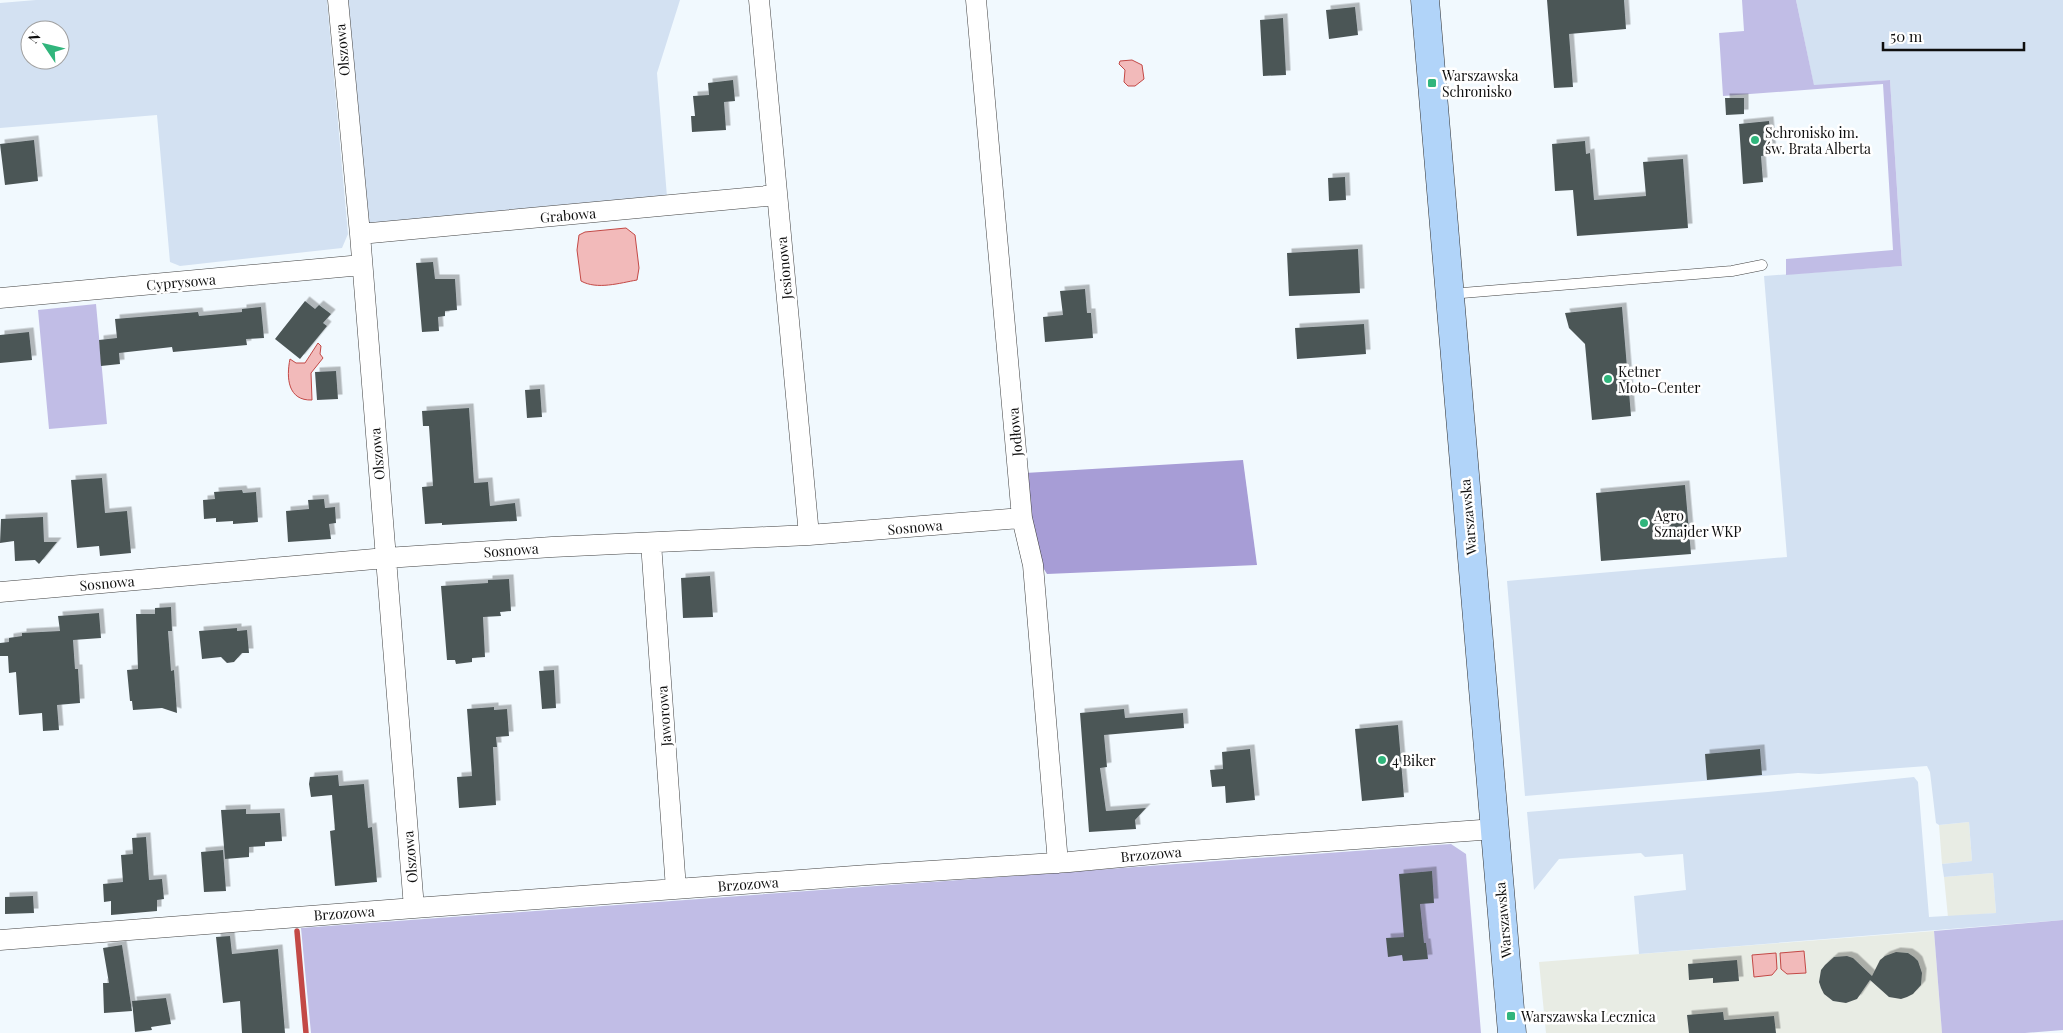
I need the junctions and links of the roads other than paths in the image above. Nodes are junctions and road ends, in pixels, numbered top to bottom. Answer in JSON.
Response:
{"nodes":[{"id":1,"x":338,"y":0,"type":"edge"},
{"id":2,"x":759,"y":0,"type":"edge"},
{"id":3,"x":976,"y":0,"type":"edge"},
{"id":4,"x":1425,"y":0,"type":"edge"},
{"id":5,"x":777,"y":195,"type":"junction"},
{"id":6,"x":360,"y":234,"type":"junction"},
{"id":7,"x":362,"y":265,"type":"junction"},
{"id":8,"x":1762,"y":265,"type":"dead end"},
{"id":9,"x":1450,"y":294,"type":"junction"},
{"id":10,"x":0,"y":298,"type":"edge"},
{"id":11,"x":1022,"y":518,"type":"junction"},
{"id":12,"x":808,"y":535,"type":"junction"},
{"id":13,"x":651,"y":544,"type":"junction"},
{"id":14,"x":386,"y":558,"type":"junction"},
{"id":15,"x":0,"y":592,"type":"edge"},
{"id":16,"x":1495,"y":830,"type":"junction"},
{"id":17,"x":1058,"y":863,"type":"junction"},
{"id":18,"x":676,"y":889,"type":"junction"},
{"id":19,"x":414,"y":908,"type":"junction"},
{"id":20,"x":0,"y":940,"type":"edge"},
{"id":21,"x":1512,"y":1033,"type":"edge"}],
"edges":[{"from":1,"to":6,"type":"street","name":"Olszowa"},
{"from":2,"to":5,"type":"street","name":"Jesionowa"},
{"from":3,"to":11,"type":"street","name":"Jodłowa"},
{"from":4,"to":9,"type":"main road","name":"Warszawska"},
{"from":5,"to":6,"type":"street","name":"Grabowa"},
{"from":5,"to":12,"type":"street","name":"Jesionowa"},
{"from":6,"to":7,"type":"street","name":"Olszowa"},
{"from":7,"to":10,"type":"street","name":"Cyprysowa"},
{"from":7,"to":14,"type":"street","name":"Olszowa"},
{"from":8,"to":9,"type":"lane"},
{"from":9,"to":16,"type":"main road","name":"Warszawska"},
{"from":11,"to":12,"type":"street","name":"Sosnowa"},
{"from":11,"to":17,"type":"street","name":"Jodłowa"},
{"from":12,"to":13,"type":"street","name":"Sosnowa"},
{"from":13,"to":14,"type":"street","name":"Sosnowa"},
{"from":13,"to":18,"type":"street","name":"Jaworowa"},
{"from":14,"to":15,"type":"street","name":"Sosnowa"},
{"from":14,"to":19,"type":"street","name":"Olszowa"},
{"from":16,"to":17,"type":"street","name":"Brzozowa"},
{"from":16,"to":21,"type":"main road","name":"Warszawska"},
{"from":17,"to":18,"type":"street","name":"Brzozowa"},
{"from":18,"to":19,"type":"street","name":"Brzozowa"},
{"from":19,"to":20,"type":"street","name":"Brzozowa"}]}
